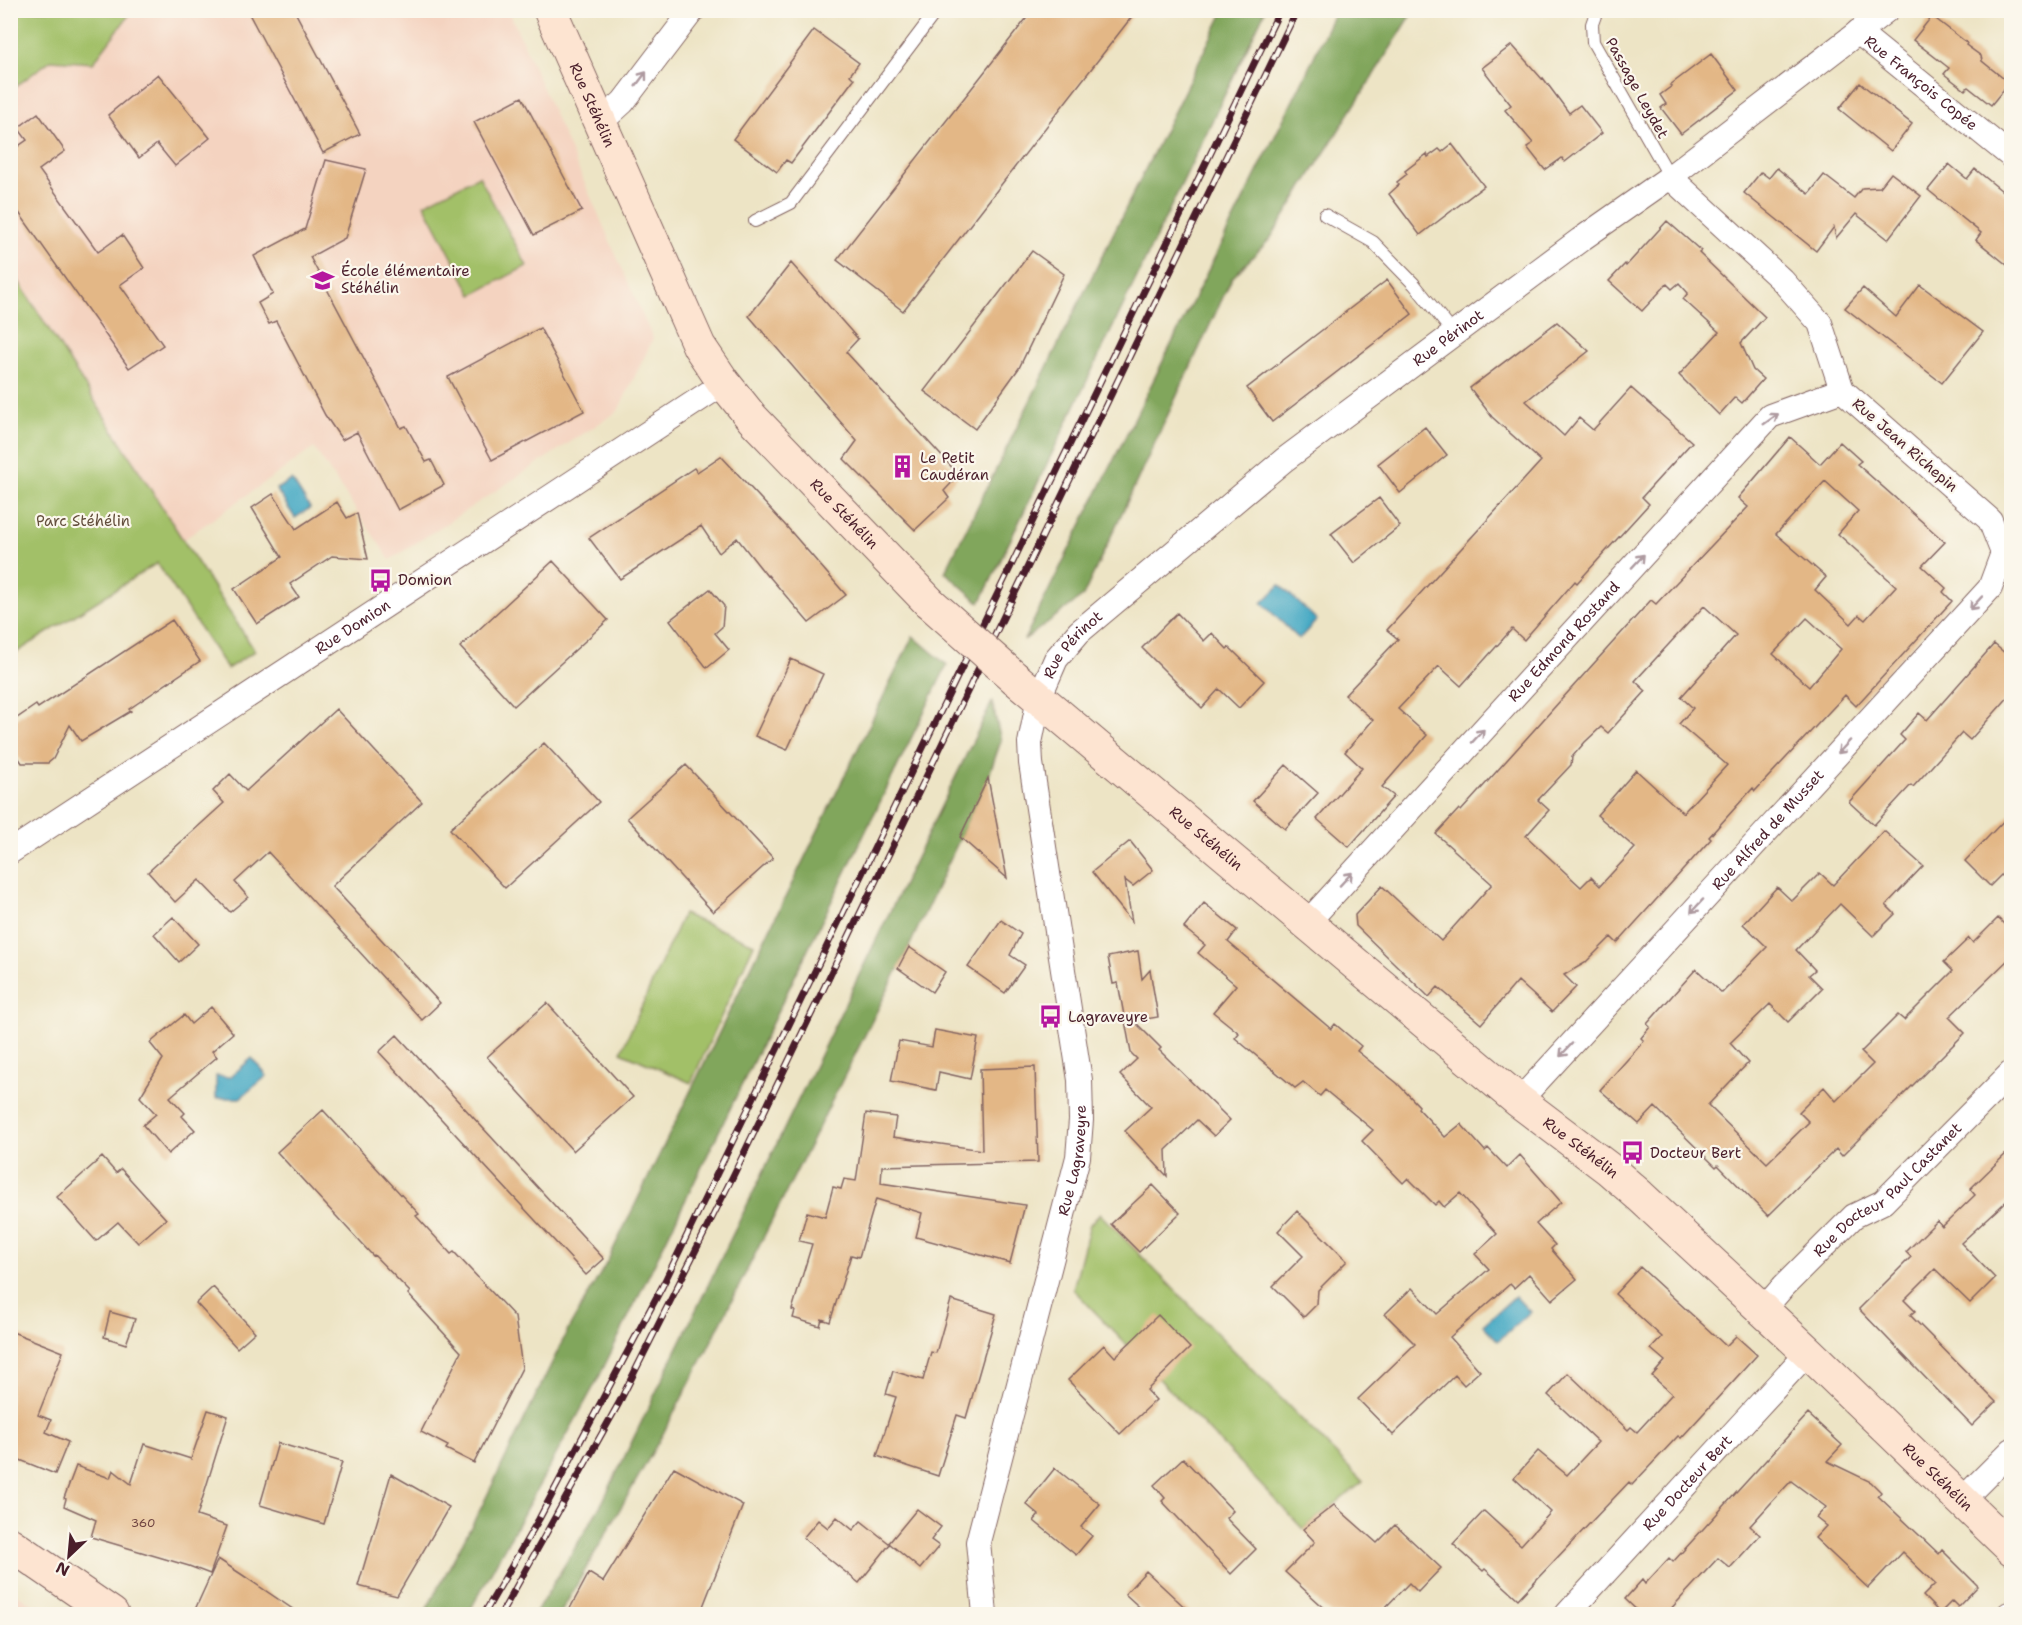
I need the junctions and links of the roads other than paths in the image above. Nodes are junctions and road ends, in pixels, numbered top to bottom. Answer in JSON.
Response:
{"nodes":[{"id":1,"x":550,"y":10,"type":"edge"},
{"id":2,"x":693,"y":10,"type":"edge"},
{"id":3,"x":938,"y":10,"type":"edge"},
{"id":4,"x":1597,"y":10,"type":"edge"},
{"id":5,"x":1880,"y":12,"type":"edge"},
{"id":6,"x":1858,"y":32,"type":"junction"},
{"id":7,"x":601,"y":122,"type":"junction"},
{"id":8,"x":2012,"y":157,"type":"edge"},
{"id":9,"x":1670,"y":177,"type":"junction"},
{"id":10,"x":1324,"y":215,"type":"dead end"},
{"id":11,"x":755,"y":221,"type":"dead end"},
{"id":12,"x":1454,"y":334,"type":"junction"},
{"id":13,"x":724,"y":382,"type":"junction"},
{"id":14,"x":1842,"y":390,"type":"junction"},
{"id":15,"x":2003,"y":553,"type":"joint"},
{"id":16,"x":1028,"y":688,"type":"junction"},
{"id":17,"x":10,"y":852,"type":"edge"},
{"id":18,"x":1307,"y":923,"type":"junction"},
{"id":19,"x":2012,"y":1071,"type":"edge"},
{"id":20,"x":1519,"y":1101,"type":"junction"},
{"id":21,"x":1763,"y":1310,"type":"junction"},
{"id":22,"x":1808,"y":1352,"type":"junction"},
{"id":23,"x":2012,"y":1450,"type":"edge"},
{"id":24,"x":1962,"y":1500,"type":"junction"},
{"id":25,"x":10,"y":1544,"type":"edge"},
{"id":26,"x":2012,"y":1549,"type":"edge"},
{"id":27,"x":112,"y":1614,"type":"edge"},
{"id":28,"x":985,"y":1614,"type":"edge"},
{"id":29,"x":1567,"y":1614,"type":"edge"}],
"edges":[{"from":1,"to":7,"type":"street","name":"Rue Stéhélin"},
{"from":7,"to":2,"type":"street","one_way":true},
{"from":3,"to":11,"type":"lane"},
{"from":4,"to":9,"type":"lane","name":"Passage Leydet"},
{"from":5,"to":6,"type":"street","name":"Rue Périnot"},
{"from":6,"to":8,"type":"street","name":"Rue François Copée"},
{"from":6,"to":9,"type":"street","name":"Rue Périnot"},
{"from":7,"to":13,"type":"street","name":"Rue Stéhélin"},
{"from":9,"to":12,"type":"street","name":"Rue Périnot"},
{"from":9,"to":14,"type":"street","name":"Rue Jean Richepin"},
{"from":10,"to":12,"type":"lane"},
{"from":12,"to":16,"type":"street","name":"Rue Périnot"},
{"from":13,"to":16,"type":"street","name":"Rue Stéhélin","bridge":true},
{"from":13,"to":17,"type":"street","name":"Rue Domion"},
{"from":14,"to":15,"type":"street","name":"Rue Jean Richepin"},
{"from":18,"to":14,"type":"street","name":"Rue Edmond Rostand","one_way":true},
{"from":15,"to":20,"type":"street","name":"Rue Alfred de Musset","one_way":true},
{"from":16,"to":18,"type":"street","name":"Rue Stéhélin"},
{"from":16,"to":28,"type":"street","name":"Rue Lagraveyre"},
{"from":18,"to":20,"type":"street","name":"Rue Stéhélin"},
{"from":19,"to":21,"type":"street","name":"Rue Docteur Paul Castanet"},
{"from":20,"to":21,"type":"street","name":"Rue Stéhélin"},
{"from":21,"to":22,"type":"street","name":"Rue Stéhélin"},
{"from":22,"to":24,"type":"street","name":"Rue Stéhélin"},
{"from":22,"to":29,"type":"street","name":"Rue Docteur Bert"},
{"from":23,"to":24,"type":"street"},
{"from":24,"to":26,"type":"street","name":"Rue Stéhélin"},
{"from":25,"to":27,"type":"street"}]}
